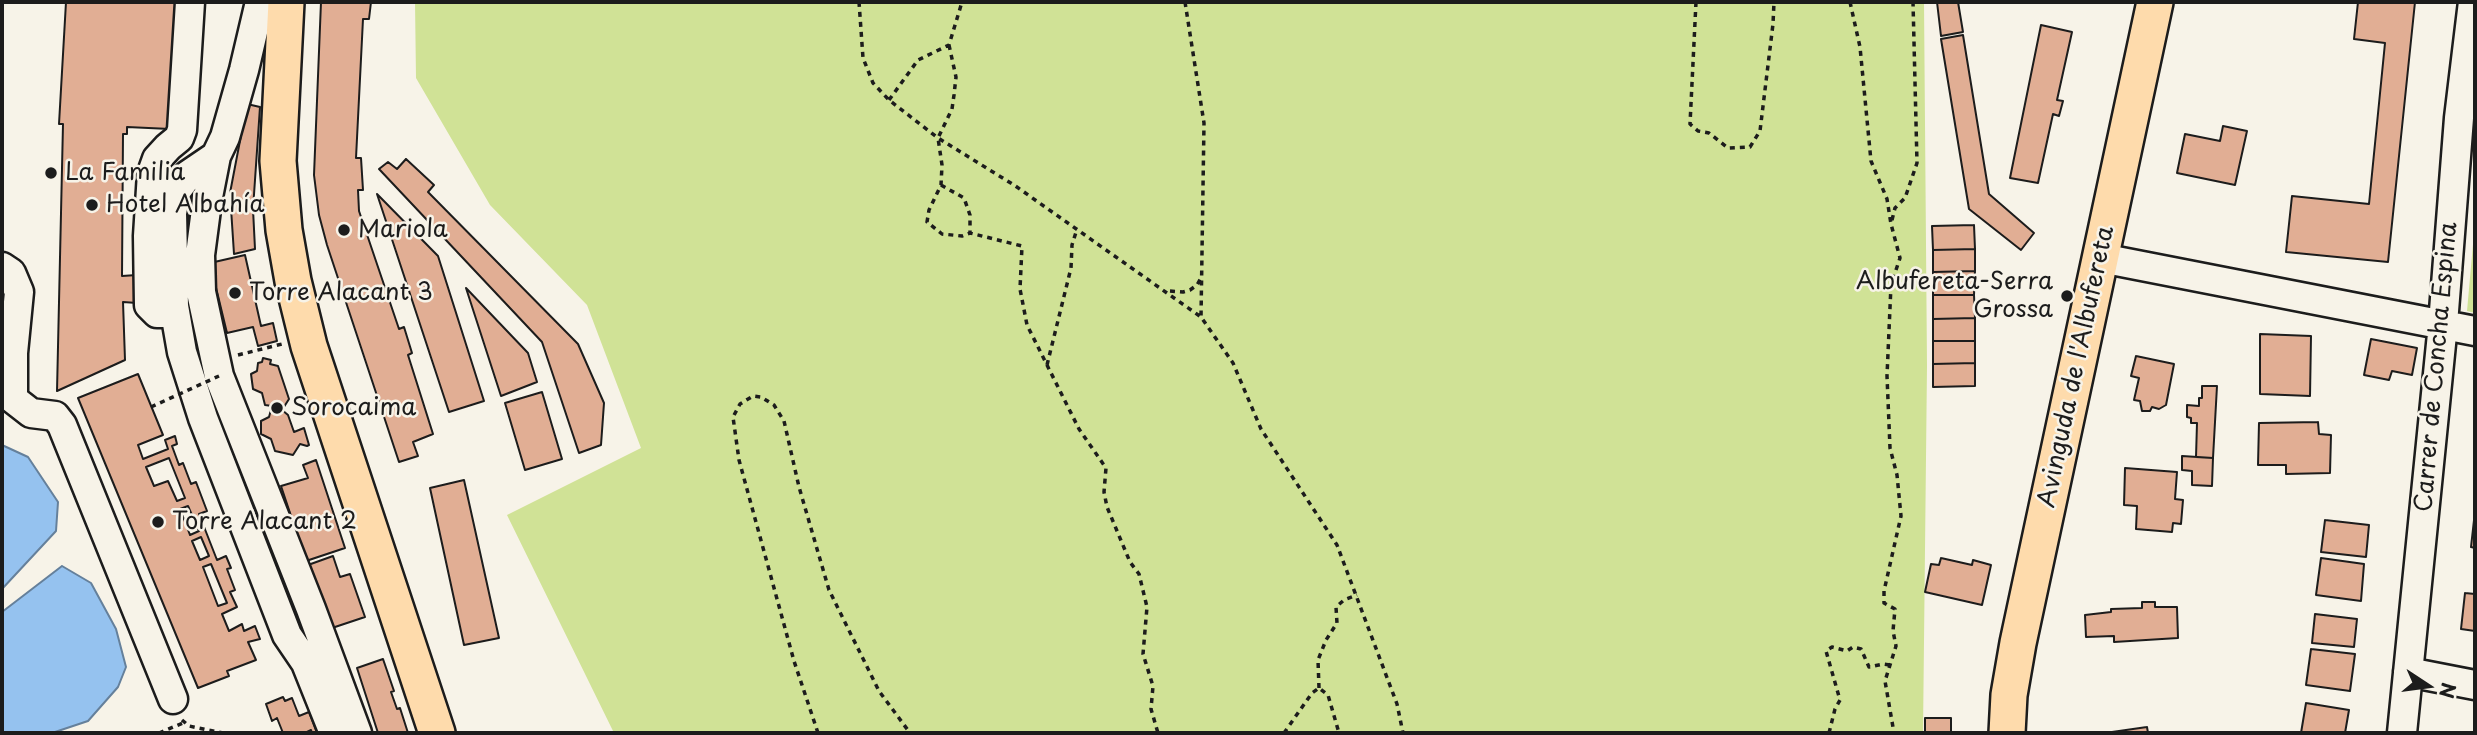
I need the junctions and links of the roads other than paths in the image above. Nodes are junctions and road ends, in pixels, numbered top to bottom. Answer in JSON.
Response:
{"nodes":[{"id":1,"x":190,"y":2,"type":"edge"},
{"id":2,"x":260,"y":2,"type":"edge"},
{"id":3,"x":286,"y":2,"type":"edge"},
{"id":4,"x":306,"y":2,"type":"edge"},
{"id":5,"x":2155,"y":2,"type":"edge"},
{"id":6,"x":2473,"y":2,"type":"edge"},
{"id":7,"x":216,"y":156,"type":"junction"},
{"id":8,"x":176,"y":191,"type":"junction"},
{"id":9,"x":207,"y":202,"type":"junction"},
{"id":10,"x":2101,"y":258,"type":"junction"},
{"id":11,"x":2,"y":267,"type":"edge"},
{"id":12,"x":174,"y":306,"type":"junction"},
{"id":13,"x":2443,"y":324,"type":"junction"},
{"id":14,"x":2475,"y":331,"type":"edge"},
{"id":15,"x":2408,"y":672,"type":"junction"},
{"id":16,"x":2475,"y":685,"type":"edge"},
{"id":17,"x":178,"y":711,"type":"road end"},
{"id":18,"x":334,"y":733,"type":"edge"},
{"id":19,"x":357,"y":733,"type":"edge"},
{"id":20,"x":437,"y":733,"type":"edge"},
{"id":21,"x":460,"y":733,"type":"edge"},
{"id":22,"x":2007,"y":733,"type":"edge"},
{"id":23,"x":2402,"y":733,"type":"edge"}],
"edges":[{"from":1,"to":12,"type":"street"},
{"from":2,"to":7,"type":"street"},
{"from":3,"to":20,"type":"main road"},
{"from":4,"to":21,"type":"main road"},
{"from":5,"to":10,"type":"main road","name":"Avinguda de l'Albufereta"},
{"from":6,"to":13,"type":"street","name":"Carrer de Concha Espina"},
{"from":7,"to":8,"type":"street"},
{"from":7,"to":9,"type":"street"},
{"from":8,"to":9,"type":"street"},
{"from":8,"to":12,"type":"street"},
{"from":9,"to":19,"type":"street"},
{"from":10,"to":13,"type":"street"},
{"from":10,"to":22,"type":"main road","name":"Avinguda de l'Albufereta"},
{"from":11,"to":17,"type":"street"},
{"from":12,"to":18,"type":"street"},
{"from":13,"to":14,"type":"street"},
{"from":13,"to":15,"type":"street","name":"Carrer de Concha Espina"},
{"from":15,"to":16,"type":"street"},
{"from":15,"to":23,"type":"street","name":"Carrer de Concha Espina"}]}
